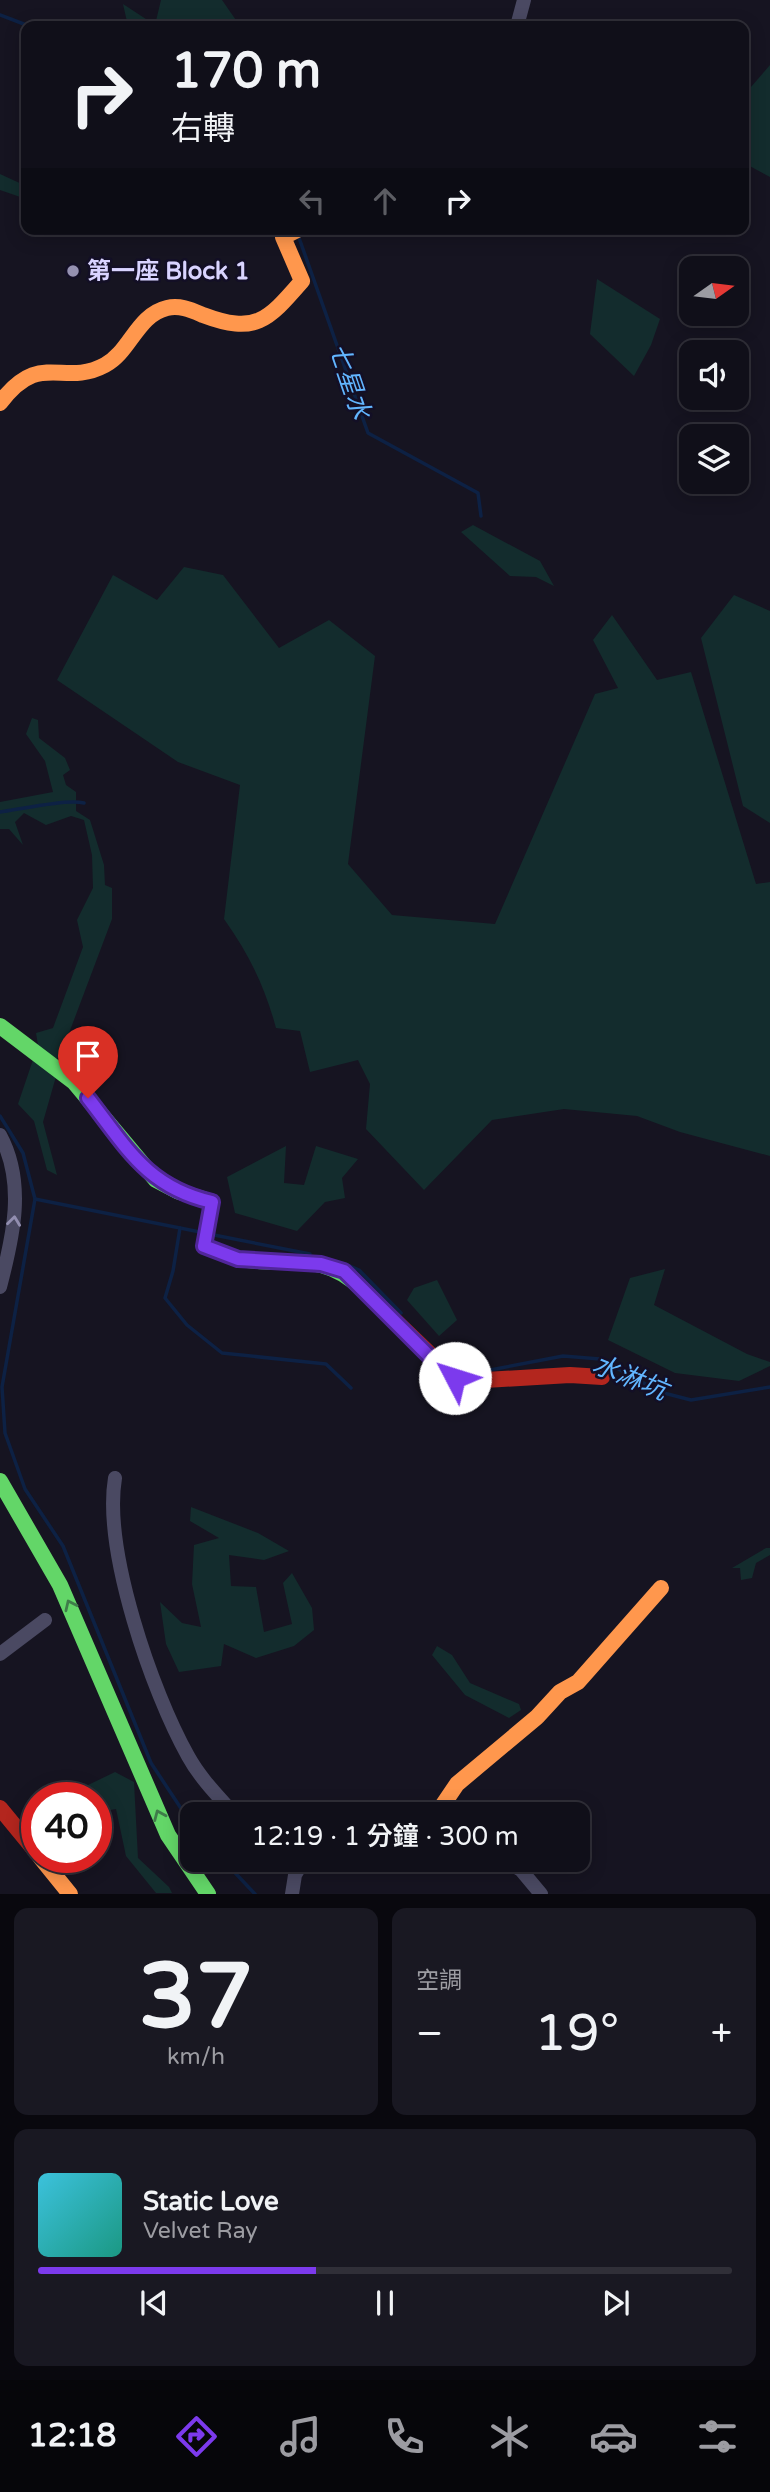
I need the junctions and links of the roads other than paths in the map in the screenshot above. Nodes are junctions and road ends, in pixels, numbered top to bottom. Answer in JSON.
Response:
{"nodes":[{"id":1,"x":524,"y":0,"type":"edge"},
{"id":2,"x":518,"y":21,"type":"edge"},
{"id":3,"x":285,"y":235,"type":"edge"},
{"id":4,"x":0,"y":403,"type":"edge"},
{"id":5,"x":0,"y":1026,"type":"edge"},
{"id":6,"x":0,"y":1135,"type":"edge"},
{"id":7,"x":0,"y":1287,"type":"edge"},
{"id":8,"x":602,"y":1377,"type":"dead end"},
{"id":9,"x":116,"y":1478,"type":"dead end"},
{"id":10,"x":0,"y":1481,"type":"edge"},
{"id":11,"x":661,"y":1588,"type":"dead end"},
{"id":12,"x":45,"y":1620,"type":"dead end"},
{"id":13,"x":0,"y":1654,"type":"edge"},
{"id":14,"x":225,"y":1802,"type":"edge"},
{"id":15,"x":445,"y":1802,"type":"edge"},
{"id":16,"x":0,"y":1808,"type":"edge"},
{"id":17,"x":21,"y":1834,"type":"edge"},
{"id":18,"x":523,"y":1872,"type":"edge"},
{"id":19,"x":52,"y":1873,"type":"edge"},
{"id":20,"x":69,"y":1894,"type":"edge"},
{"id":21,"x":208,"y":1894,"type":"edge"},
{"id":22,"x":541,"y":1894,"type":"edge"}],
"edges":[{"from":1,"to":2,"type":"street"},
{"from":3,"to":4,"type":"street"},
{"from":5,"to":8,"type":"street"},
{"from":7,"to":6,"type":"street","one_way":true},
{"from":9,"to":14,"type":"street"},
{"from":21,"to":10,"type":"street","one_way":true},
{"from":11,"to":15,"type":"street"},
{"from":12,"to":13,"type":"street"},
{"from":16,"to":17,"type":"street"},
{"from":18,"to":22,"type":"street"},
{"from":19,"to":20,"type":"street"}]}
